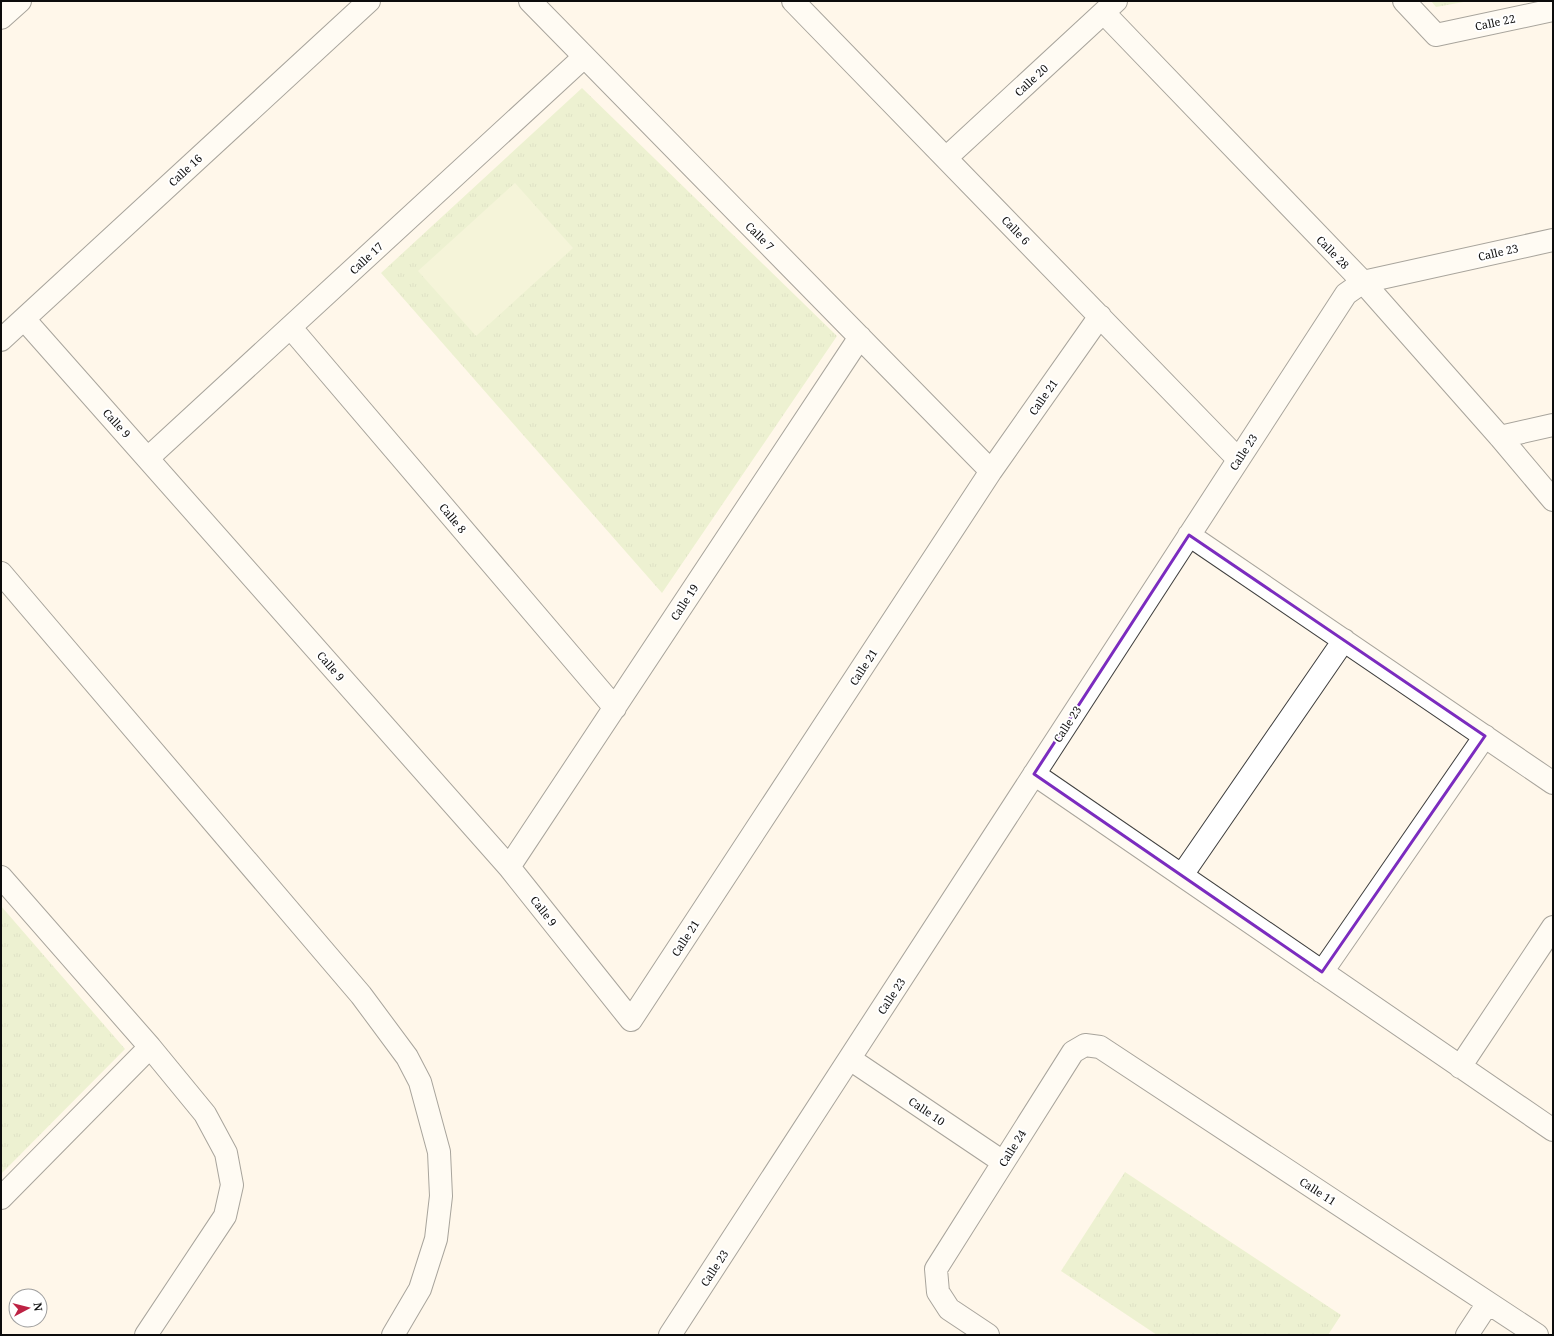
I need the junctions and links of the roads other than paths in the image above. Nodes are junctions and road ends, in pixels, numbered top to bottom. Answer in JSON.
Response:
{"nodes":[{"id":1,"x":20,"y":1,"type":"edge"},
{"id":2,"x":369,"y":1,"type":"edge"},
{"id":3,"x":530,"y":1,"type":"edge"},
{"id":4,"x":1404,"y":1,"type":"edge"},
{"id":5,"x":800,"y":3,"type":"edge"},
{"id":6,"x":1110,"y":7,"type":"edge"},
{"id":7,"x":1553,"y":10,"type":"edge"},
{"id":8,"x":1,"y":18,"type":"edge"},
{"id":9,"x":584,"y":58,"type":"junction"},
{"id":10,"x":946,"y":158,"type":"junction"},
{"id":11,"x":1553,"y":240,"type":"edge"},
{"id":12,"x":1363,"y":282,"type":"junction"},
{"id":13,"x":1100,"y":316,"type":"junction"},
{"id":14,"x":24,"y":319,"type":"junction"},
{"id":15,"x":290,"y":328,"type":"junction"},
{"id":16,"x":860,"y":337,"type":"junction"},
{"id":17,"x":1,"y":340,"type":"edge"},
{"id":18,"x":1553,"y":424,"type":"edge"},
{"id":19,"x":1500,"y":437,"type":"junction"},
{"id":20,"x":148,"y":458,"type":"junction"},
{"id":21,"x":1238,"y":459,"type":"junction"},
{"id":22,"x":991,"y":471,"type":"junction"},
{"id":23,"x":1553,"y":500,"type":"edge"},
{"id":24,"x":1189,"y":535,"type":"junction"},
{"id":25,"x":1,"y":573,"type":"edge"},
{"id":26,"x":1344,"y":640,"type":"junction"},
{"id":27,"x":615,"y":708,"type":"junction"},
{"id":28,"x":1484,"y":736,"type":"junction"},
{"id":29,"x":1034,"y":774,"type":"junction"},
{"id":30,"x":1553,"y":783,"type":"edge"},
{"id":31,"x":509,"y":868,"type":"junction"},
{"id":32,"x":1182,"y":875,"type":"junction"},
{"id":33,"x":1,"y":877,"type":"edge"},
{"id":34,"x":1553,"y":927,"type":"edge"},
{"id":35,"x":1322,"y":972,"type":"junction"},
{"id":36,"x":631,"y":1020,"type":"joint"},
{"id":37,"x":1100,"y":1047,"type":"joint"},
{"id":38,"x":150,"y":1048,"type":"junction"},
{"id":39,"x":850,"y":1059,"type":"junction"},
{"id":40,"x":1460,"y":1067,"type":"junction"},
{"id":41,"x":1553,"y":1130,"type":"edge"},
{"id":42,"x":1003,"y":1162,"type":"junction"},
{"id":43,"x":1,"y":1198,"type":"edge"},
{"id":44,"x":1488,"y":1303,"type":"junction"},
{"id":45,"x":146,"y":1335,"type":"edge"},
{"id":46,"x":393,"y":1335,"type":"edge"},
{"id":47,"x":670,"y":1335,"type":"edge"},
{"id":48,"x":988,"y":1335,"type":"edge"},
{"id":49,"x":1467,"y":1335,"type":"edge"},
{"id":50,"x":1537,"y":1335,"type":"edge"}],
"edges":[{"from":1,"to":8,"type":"street"},
{"from":2,"to":14,"type":"street","name":"Calle 16"},
{"from":3,"to":9,"type":"street","name":"Calle 7"},
{"from":4,"to":7,"type":"street","name":"Calle 22"},
{"from":5,"to":10,"type":"street","name":"Calle 6"},
{"from":6,"to":10,"type":"street","name":"Calle 20"},
{"from":6,"to":12,"type":"street","name":"Calle 28"},
{"from":9,"to":15,"type":"street","name":"Calle 17"},
{"from":9,"to":16,"type":"street","name":"Calle 7"},
{"from":10,"to":13,"type":"street","name":"Calle 6"},
{"from":11,"to":12,"type":"street","name":"Calle 23"},
{"from":12,"to":19,"type":"street","name":"Calle 28"},
{"from":12,"to":21,"type":"street","name":"Calle 23"},
{"from":13,"to":21,"type":"street","name":"Calle 6"},
{"from":13,"to":22,"type":"street","name":"Calle 21"},
{"from":14,"to":17,"type":"street","name":"Calle 16"},
{"from":14,"to":20,"type":"street","name":"Calle 9"},
{"from":15,"to":20,"type":"street","name":"Calle 17"},
{"from":15,"to":27,"type":"street","name":"Calle 8"},
{"from":16,"to":22,"type":"street","name":"Calle 7"},
{"from":16,"to":27,"type":"street","name":"Calle 19"},
{"from":18,"to":19,"type":"street"},
{"from":19,"to":23,"type":"street","name":"Calle 28"},
{"from":20,"to":31,"type":"street","name":"Calle 9"},
{"from":21,"to":24,"type":"street","name":"Calle 23"},
{"from":22,"to":36,"type":"street","name":"Calle 21"},
{"from":24,"to":26,"type":"street"},
{"from":24,"to":29,"type":"street","name":"Calle 23"},
{"from":25,"to":46,"type":"street"},
{"from":26,"to":28,"type":"street"},
{"from":26,"to":32,"type":"street"},
{"from":27,"to":31,"type":"street","name":"Calle 19"},
{"from":28,"to":30,"type":"street"},
{"from":28,"to":35,"type":"street"},
{"from":29,"to":32,"type":"street"},
{"from":29,"to":39,"type":"street","name":"Calle 23"},
{"from":31,"to":36,"type":"street","name":"Calle 9"},
{"from":32,"to":35,"type":"street"},
{"from":33,"to":38,"type":"street"},
{"from":34,"to":40,"type":"street"},
{"from":35,"to":40,"type":"street"},
{"from":37,"to":42,"type":"street","name":"Calle 24"},
{"from":37,"to":44,"type":"street","name":"Calle 11"},
{"from":38,"to":43,"type":"street"},
{"from":38,"to":45,"type":"street"},
{"from":39,"to":42,"type":"street","name":"Calle 10"},
{"from":39,"to":47,"type":"street","name":"Calle 23"},
{"from":40,"to":41,"type":"street"},
{"from":42,"to":48,"type":"street","name":"Calle 24"},
{"from":44,"to":49,"type":"street"},
{"from":44,"to":50,"type":"street","name":"Calle 11"}]}
